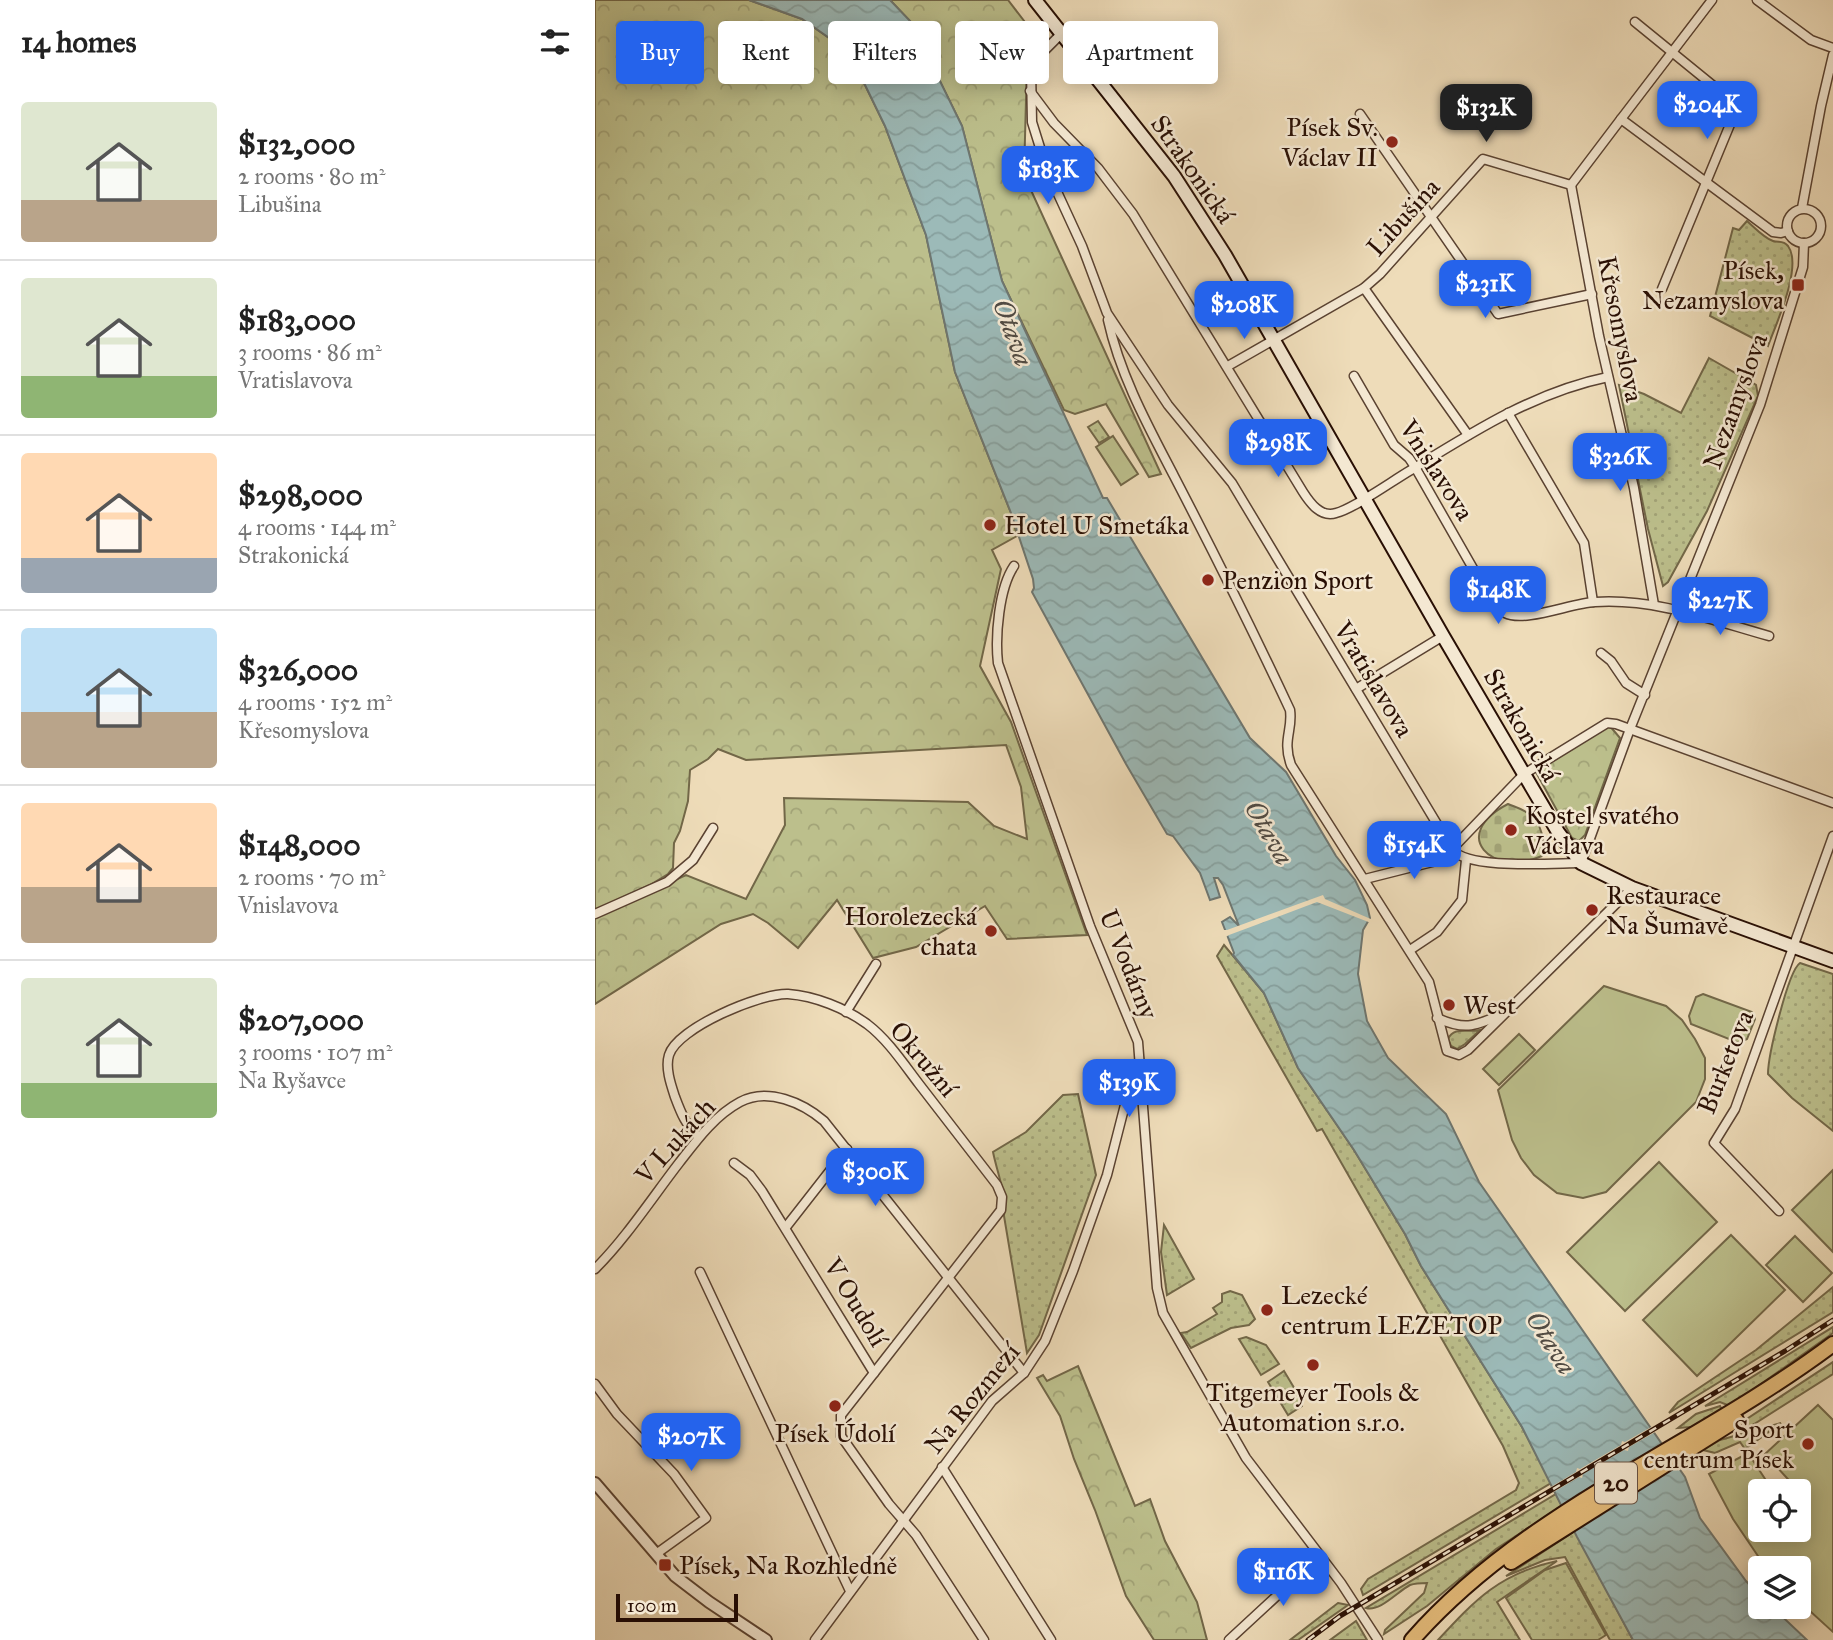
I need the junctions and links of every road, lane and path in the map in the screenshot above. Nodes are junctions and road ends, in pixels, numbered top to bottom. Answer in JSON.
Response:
{"nodes":[{"id":1,"x":1035,"y":0,"type":"edge"},
{"id":2,"x":1712,"y":0,"type":"edge"},
{"id":3,"x":1757,"y":0,"type":"edge"},
{"id":4,"x":1635,"y":22,"type":"dead end"},
{"id":5,"x":1062,"y":33,"type":"junction"},
{"id":6,"x":1833,"y":47,"type":"edge"},
{"id":7,"x":1672,"y":52,"type":"junction"},
{"id":8,"x":1833,"y":55,"type":"edge"},
{"id":9,"x":1030,"y":91,"type":"junction"},
{"id":10,"x":1360,"y":114,"type":"dead end"},
{"id":11,"x":1621,"y":119,"type":"junction"},
{"id":12,"x":1706,"y":182,"type":"junction"},
{"id":13,"x":1571,"y":185,"type":"junction"},
{"id":14,"x":1802,"y":208,"type":"junction"},
{"id":15,"x":1430,"y":217,"type":"junction"},
{"id":16,"x":1788,"y":231,"type":"junction"},
{"id":17,"x":1804,"y":243,"type":"junction"},
{"id":18,"x":1364,"y":288,"type":"junction"},
{"id":19,"x":1662,"y":289,"type":"dead end"},
{"id":20,"x":1592,"y":294,"type":"junction"},
{"id":21,"x":1107,"y":313,"type":"junction"},
{"id":22,"x":1275,"y":340,"type":"junction"},
{"id":23,"x":1228,"y":366,"type":"junction"},
{"id":24,"x":1354,"y":376,"type":"dead end"},
{"id":25,"x":1608,"y":377,"type":"junction"},
{"id":26,"x":1508,"y":413,"type":"junction"},
{"id":27,"x":1468,"y":435,"type":"junction"},
{"id":28,"x":1415,"y":467,"type":"junction"},
{"id":29,"x":1365,"y":498,"type":"junction"},
{"id":30,"x":1014,"y":566,"type":"dead end"},
{"id":31,"x":1593,"y":601,"type":"junction"},
{"id":32,"x":1654,"y":606,"type":"junction"},
{"id":33,"x":1678,"y":610,"type":"junction"},
{"id":34,"x":1443,"y":636,"type":"junction"},
{"id":35,"x":1769,"y":636,"type":"dead end"},
{"id":36,"x":1601,"y":653,"type":"dead end"},
{"id":37,"x":1356,"y":689,"type":"junction"},
{"id":38,"x":1645,"y":695,"type":"junction"},
{"id":39,"x":1630,"y":729,"type":"junction"},
{"id":40,"x":1524,"y":774,"type":"junction"},
{"id":41,"x":1833,"y":803,"type":"edge"},
{"id":42,"x":713,"y":828,"type":"dead end"},
{"id":43,"x":1833,"y":836,"type":"edge"},
{"id":44,"x":1454,"y":852,"type":"junction"},
{"id":45,"x":1466,"y":860,"type":"junction"},
{"id":46,"x":1581,"y":863,"type":"junction"},
{"id":47,"x":1365,"y":879,"type":"junction"},
{"id":48,"x":1632,"y":888,"type":"junction"},
{"id":49,"x":595,"y":914,"type":"edge"},
{"id":50,"x":1793,"y":947,"type":"junction"},
{"id":51,"x":1410,"y":950,"type":"junction"},
{"id":52,"x":1833,"y":961,"type":"edge"},
{"id":53,"x":876,"y":964,"type":"dead end"},
{"id":54,"x":846,"y":1012,"type":"junction"},
{"id":55,"x":1504,"y":1014,"type":"junction"},
{"id":56,"x":1437,"y":1018,"type":"junction"},
{"id":57,"x":1141,"y":1080,"type":"junction"},
{"id":58,"x":699,"y":1137,"type":"junction"},
{"id":59,"x":847,"y":1149,"type":"junction"},
{"id":60,"x":734,"y":1163,"type":"dead end"},
{"id":61,"x":1779,"y":1211,"type":"dead end"},
{"id":62,"x":786,"y":1227,"type":"junction"},
{"id":63,"x":595,"y":1269,"type":"edge"},
{"id":64,"x":700,"y":1272,"type":"dead end"},
{"id":65,"x":949,"y":1278,"type":"junction"},
{"id":66,"x":1833,"y":1344,"type":"edge"},
{"id":67,"x":1833,"y":1356,"type":"edge"},
{"id":68,"x":874,"y":1373,"type":"junction"},
{"id":69,"x":1024,"y":1373,"type":"junction"},
{"id":70,"x":595,"y":1384,"type":"edge"},
{"id":71,"x":1696,"y":1439,"type":"junction"},
{"id":72,"x":942,"y":1468,"type":"junction"},
{"id":73,"x":595,"y":1483,"type":"edge"},
{"id":74,"x":904,"y":1522,"type":"junction"},
{"id":75,"x":1541,"y":1534,"type":"junction"},
{"id":76,"x":656,"y":1554,"type":"junction"},
{"id":77,"x":1319,"y":1556,"type":"junction"},
{"id":78,"x":850,"y":1591,"type":"junction"},
{"id":79,"x":766,"y":1640,"type":"edge"},
{"id":80,"x":815,"y":1640,"type":"edge"},
{"id":81,"x":984,"y":1640,"type":"edge"},
{"id":82,"x":1051,"y":1640,"type":"edge"},
{"id":83,"x":1229,"y":1640,"type":"edge"},
{"id":84,"x":1378,"y":1640,"type":"edge"},
{"id":85,"x":1412,"y":1640,"type":"edge"},
{"id":86,"x":1424,"y":1640,"type":"edge"}],
"edges":[{"from":1,"to":5,"type":"main road","name":"Strakonická"},
{"from":2,"to":7,"type":"street"},
{"from":3,"to":6,"type":"street"},
{"from":4,"to":7,"type":"street"},
{"from":5,"to":9,"type":"street"},
{"from":5,"to":22,"type":"main road","name":"Strakonická"},
{"from":7,"to":11,"type":"street"},
{"from":7,"to":12,"type":"street"},
{"from":8,"to":14,"type":"street"},
{"from":9,"to":21,"type":"street","name":"Vratislavova"},
{"from":9,"to":23,"type":"street"},
{"from":10,"to":15,"type":"street"},
{"from":11,"to":12,"type":"street"},
{"from":11,"to":13,"type":"street"},
{"from":12,"to":16,"type":"street"},
{"from":12,"to":19,"type":"street"},
{"from":13,"to":15,"type":"street","name":"Libušina"},
{"from":13,"to":20,"type":"street","name":"Křesomyslova"},
{"from":14,"to":16,"type":"street"},
{"from":14,"to":17,"type":"street"},
{"from":15,"to":18,"type":"street","name":"Libušina"},
{"from":15,"to":20,"type":"street"},
{"from":16,"to":17,"type":"street"},
{"from":17,"to":33,"type":"street","name":"Nezamyslova"},
{"from":18,"to":22,"type":"street","name":"Libušina"},
{"from":18,"to":27,"type":"street"},
{"from":20,"to":25,"type":"street","name":"Křesomyslova"},
{"from":21,"to":37,"type":"street","name":"Vratislavova"},
{"from":21,"to":47,"type":"street"},
{"from":22,"to":23,"type":"street"},
{"from":22,"to":29,"type":"main road","name":"Strakonická"},
{"from":23,"to":29,"type":"street"},
{"from":24,"to":28,"type":"street","name":"Vnislavova"},
{"from":25,"to":26,"type":"street"},
{"from":25,"to":32,"type":"street","name":"Křesomyslova"},
{"from":26,"to":27,"type":"street"},
{"from":26,"to":31,"type":"street"},
{"from":27,"to":28,"type":"street"},
{"from":28,"to":29,"type":"street"},
{"from":28,"to":31,"type":"street","name":"Vnislavova"},
{"from":29,"to":34,"type":"main road","name":"Strakonická"},
{"from":30,"to":57,"type":"street","name":"U Vodárny"},
{"from":31,"to":32,"type":"street","name":"Vnislavova"},
{"from":32,"to":33,"type":"street","name":"Vnislavova"},
{"from":33,"to":35,"type":"street","name":"Vnislavova"},
{"from":33,"to":38,"type":"street","name":"Nezamyslova"},
{"from":34,"to":37,"type":"street"},
{"from":34,"to":40,"type":"main road","name":"Strakonická"},
{"from":36,"to":38,"type":"street"},
{"from":37,"to":44,"type":"street","name":"Vratislavova"},
{"from":38,"to":39,"type":"street","name":"Nezamyslova"},
{"from":39,"to":40,"type":"street"},
{"from":39,"to":41,"type":"street"},
{"from":39,"to":46,"type":"street","name":"Nezamyslova"},
{"from":40,"to":44,"type":"street"},
{"from":40,"to":46,"type":"main road","name":"Strakonická"},
{"from":42,"to":49,"type":"street"},
{"from":43,"to":50,"type":"street"},
{"from":44,"to":45,"type":"street"},
{"from":44,"to":47,"type":"street"},
{"from":45,"to":46,"type":"street"},
{"from":45,"to":51,"type":"street"},
{"from":46,"to":48,"type":"main road"},
{"from":47,"to":51,"type":"street"},
{"from":48,"to":50,"type":"main road"},
{"from":48,"to":55,"type":"street"},
{"from":50,"to":52,"type":"main road"},
{"from":50,"to":61,"type":"street","name":"Burketova"},
{"from":51,"to":56,"type":"street"},
{"from":53,"to":54,"type":"street"},
{"from":54,"to":58,"type":"street","name":"Okružní"},
{"from":54,"to":65,"type":"street","name":"Okružní"},
{"from":55,"to":56,"type":"street"},
{"from":55,"to":56,"type":"street"},
{"from":57,"to":69,"type":"street","name":"Na Rozmezí"},
{"from":57,"to":77,"type":"street","name":"U Vodárny"},
{"from":58,"to":59,"type":"street","name":"V Lukách"},
{"from":58,"to":63,"type":"street","name":"V Lukách"},
{"from":59,"to":62,"type":"street"},
{"from":59,"to":65,"type":"street","name":"V Lukách"},
{"from":60,"to":62,"type":"street","name":"V Oudolí"},
{"from":62,"to":68,"type":"street","name":"V Oudolí"},
{"from":64,"to":78,"type":"street"},
{"from":65,"to":68,"type":"street","name":"Okružní"},
{"from":65,"to":69,"type":"street","name":"V Lukách"},
{"from":66,"to":71,"type":"highway","number":"20"},
{"from":67,"to":71,"type":"highway","number":"20"},
{"from":68,"to":74,"type":"street","name":"V Oudolí"},
{"from":69,"to":72,"type":"street","name":"Na Rozmezí"},
{"from":70,"to":76,"type":"street"},
{"from":71,"to":75,"type":"highway","number":"20"},
{"from":72,"to":74,"type":"street","name":"Na Rozmezí"},
{"from":72,"to":82,"type":"street"},
{"from":73,"to":76,"type":"street"},
{"from":74,"to":78,"type":"street","name":"Na Rozmezí"},
{"from":74,"to":81,"type":"street","name":"V Oudolí"},
{"from":75,"to":85,"type":"highway","number":"20"},
{"from":75,"to":86,"type":"highway","number":"20"},
{"from":76,"to":79,"type":"street"},
{"from":77,"to":83,"type":"street"},
{"from":77,"to":84,"type":"street","name":"U Vodárny"},
{"from":78,"to":80,"type":"street","name":"Na Rozmezí"}]}
